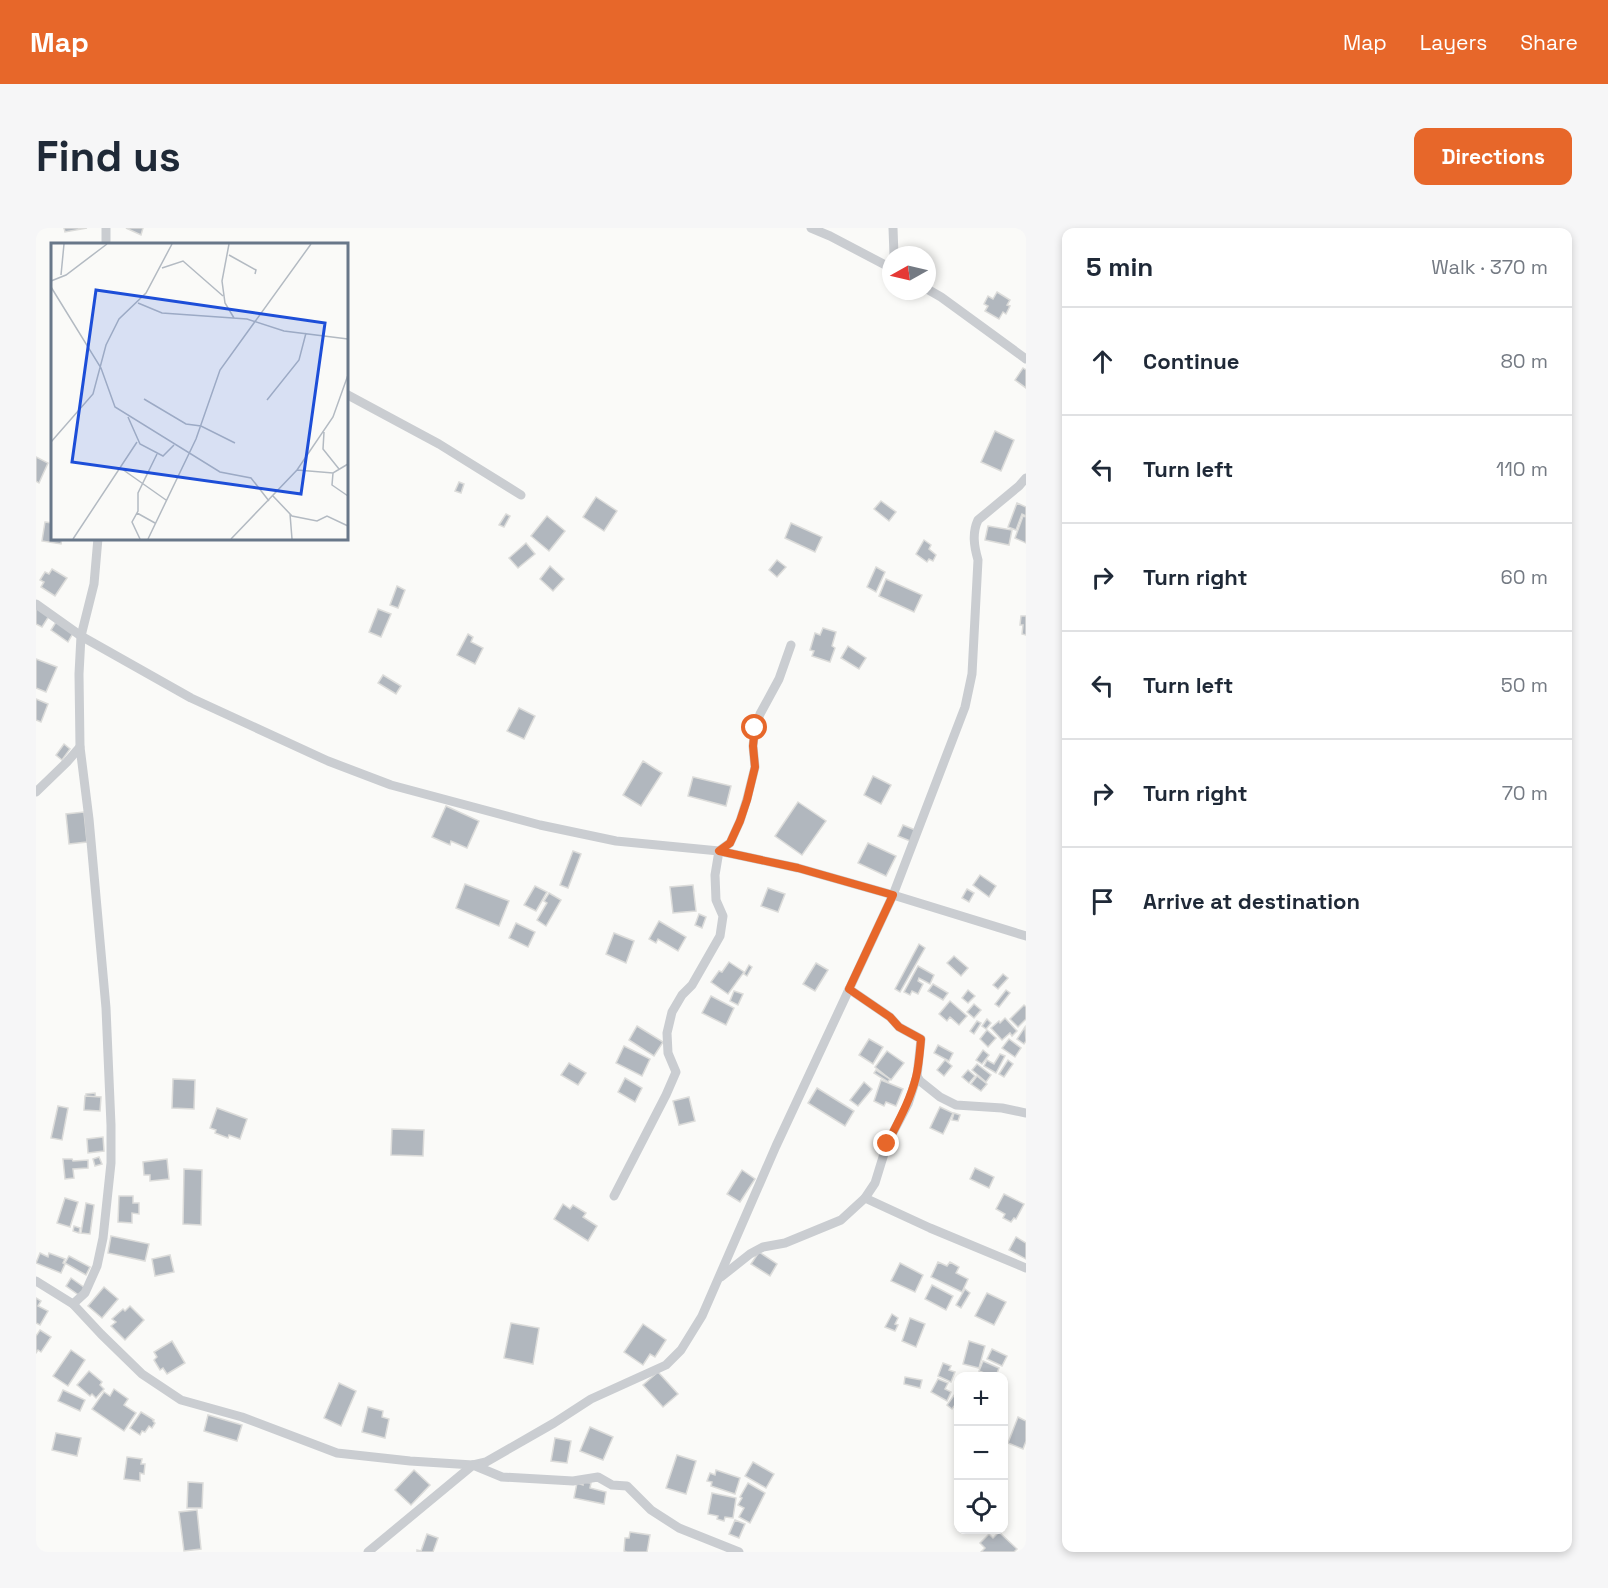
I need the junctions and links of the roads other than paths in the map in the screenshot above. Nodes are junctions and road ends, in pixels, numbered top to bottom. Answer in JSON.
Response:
{"nodes":[{"id":1,"x":811,"y":228,"type":"edge"},
{"id":2,"x":892,"y":228,"type":"edge"},
{"id":3,"x":893,"y":246,"type":"edge"},
{"id":4,"x":882,"y":264,"type":"edge"},
{"id":5,"x":936,"y":295,"type":"edge"},
{"id":6,"x":1026,"y":359,"type":"edge"},
{"id":7,"x":348,"y":395,"type":"edge"},
{"id":8,"x":1026,"y":478,"type":"edge"},
{"id":9,"x":521,"y":495,"type":"dead end"},
{"id":10,"x":98,"y":540,"type":"edge"},
{"id":11,"x":36,"y":604,"type":"edge"},
{"id":12,"x":81,"y":636,"type":"junction"},
{"id":13,"x":791,"y":645,"type":"dead end"},
{"id":14,"x":80,"y":747,"type":"junction"},
{"id":15,"x":36,"y":792,"type":"edge"},
{"id":16,"x":719,"y":851,"type":"junction"},
{"id":17,"x":893,"y":895,"type":"junction"},
{"id":18,"x":1026,"y":936,"type":"edge"},
{"id":19,"x":849,"y":989,"type":"junction"},
{"id":20,"x":917,"y":1076,"type":"junction"},
{"id":21,"x":1026,"y":1113,"type":"edge"},
{"id":22,"x":614,"y":1196,"type":"dead end"},
{"id":23,"x":865,"y":1198,"type":"junction"},
{"id":24,"x":1026,"y":1268,"type":"edge"},
{"id":25,"x":719,"y":1278,"type":"junction"},
{"id":26,"x":36,"y":1281,"type":"edge"},
{"id":27,"x":73,"y":1304,"type":"junction"},
{"id":28,"x":473,"y":1465,"type":"junction"},
{"id":29,"x":368,"y":1552,"type":"edge"},
{"id":30,"x":738,"y":1552,"type":"edge"}],
"edges":[{"from":1,"to":4,"type":"street"},
{"from":2,"to":3,"type":"street"},
{"from":5,"to":6,"type":"street"},
{"from":7,"to":9,"type":"street"},
{"from":8,"to":17,"type":"street"},
{"from":10,"to":12,"type":"street"},
{"from":11,"to":12,"type":"street"},
{"from":12,"to":14,"type":"street"},
{"from":12,"to":16,"type":"street"},
{"from":13,"to":16,"type":"street"},
{"from":14,"to":15,"type":"street"},
{"from":14,"to":27,"type":"street"},
{"from":16,"to":17,"type":"street"},
{"from":16,"to":22,"type":"street"},
{"from":17,"to":18,"type":"street"},
{"from":17,"to":19,"type":"street"},
{"from":19,"to":20,"type":"street"},
{"from":19,"to":25,"type":"street"},
{"from":20,"to":21,"type":"street"},
{"from":20,"to":23,"type":"street"},
{"from":23,"to":24,"type":"street"},
{"from":23,"to":25,"type":"street"},
{"from":25,"to":28,"type":"street"},
{"from":26,"to":27,"type":"street"},
{"from":27,"to":28,"type":"street"},
{"from":28,"to":29,"type":"street"},
{"from":28,"to":30,"type":"street"}]}
